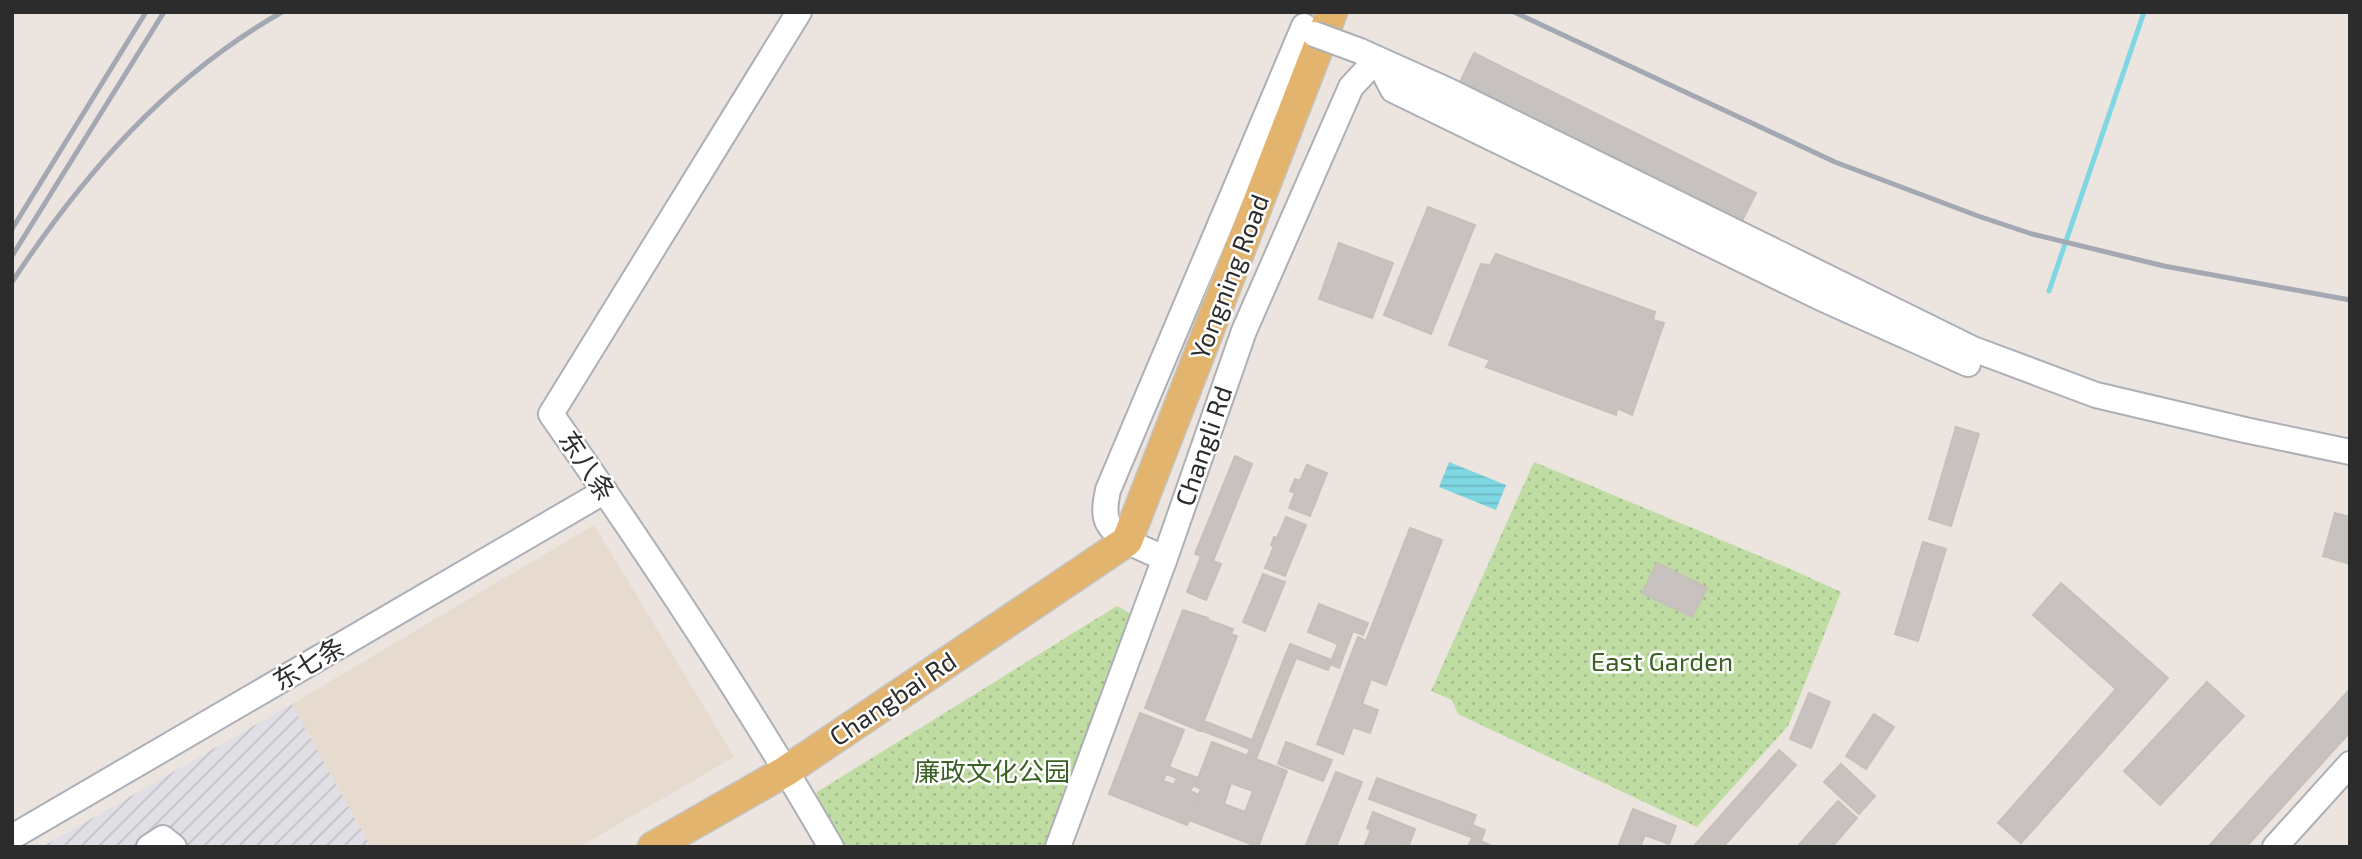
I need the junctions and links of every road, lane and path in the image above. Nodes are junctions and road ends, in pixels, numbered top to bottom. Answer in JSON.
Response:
{"nodes":[{"id":1,"x":799,"y":12,"type":"edge"},
{"id":2,"x":1311,"y":21,"type":"edge"},
{"id":3,"x":1369,"y":55,"type":"junction"},
{"id":4,"x":2350,"y":452,"type":"edge"},
{"id":5,"x":2350,"y":463,"type":"edge"},
{"id":6,"x":605,"y":491,"type":"junction"},
{"id":7,"x":1128,"y":541,"type":"junction"},
{"id":8,"x":1165,"y":558,"type":"junction"},
{"id":9,"x":2350,"y":764,"type":"edge"},
{"id":10,"x":786,"y":771,"type":"junction"},
{"id":11,"x":12,"y":837,"type":"edge"},
{"id":12,"x":149,"y":847,"type":"edge"},
{"id":13,"x":174,"y":847,"type":"edge"},
{"id":14,"x":653,"y":847,"type":"edge"},
{"id":15,"x":831,"y":847,"type":"edge"},
{"id":16,"x":1058,"y":847,"type":"edge"},
{"id":17,"x":2275,"y":847,"type":"edge"}],
"edges":[{"from":1,"to":6,"type":"street","name":"东八条"},
{"from":2,"to":3,"type":"street","bridge":true},
{"from":2,"to":7,"type":"main road","name":"Yongning Road"},
{"from":3,"to":4,"type":"street"},
{"from":3,"to":5,"type":"street"},
{"from":3,"to":8,"type":"street","name":"Changli Rd"},
{"from":6,"to":10,"type":"street","name":"东八条"},
{"from":6,"to":11,"type":"street","name":"东七条"},
{"from":7,"to":8,"type":"street"},
{"from":7,"to":10,"type":"main road","name":"Changbai Rd"},
{"from":8,"to":16,"type":"street","name":"Changli Rd"},
{"from":9,"to":17,"type":"street"},
{"from":10,"to":14,"type":"main road","name":"Changbai Rd"},
{"from":10,"to":15,"type":"street","name":"东八条"},
{"from":12,"to":13,"type":"street"}]}
